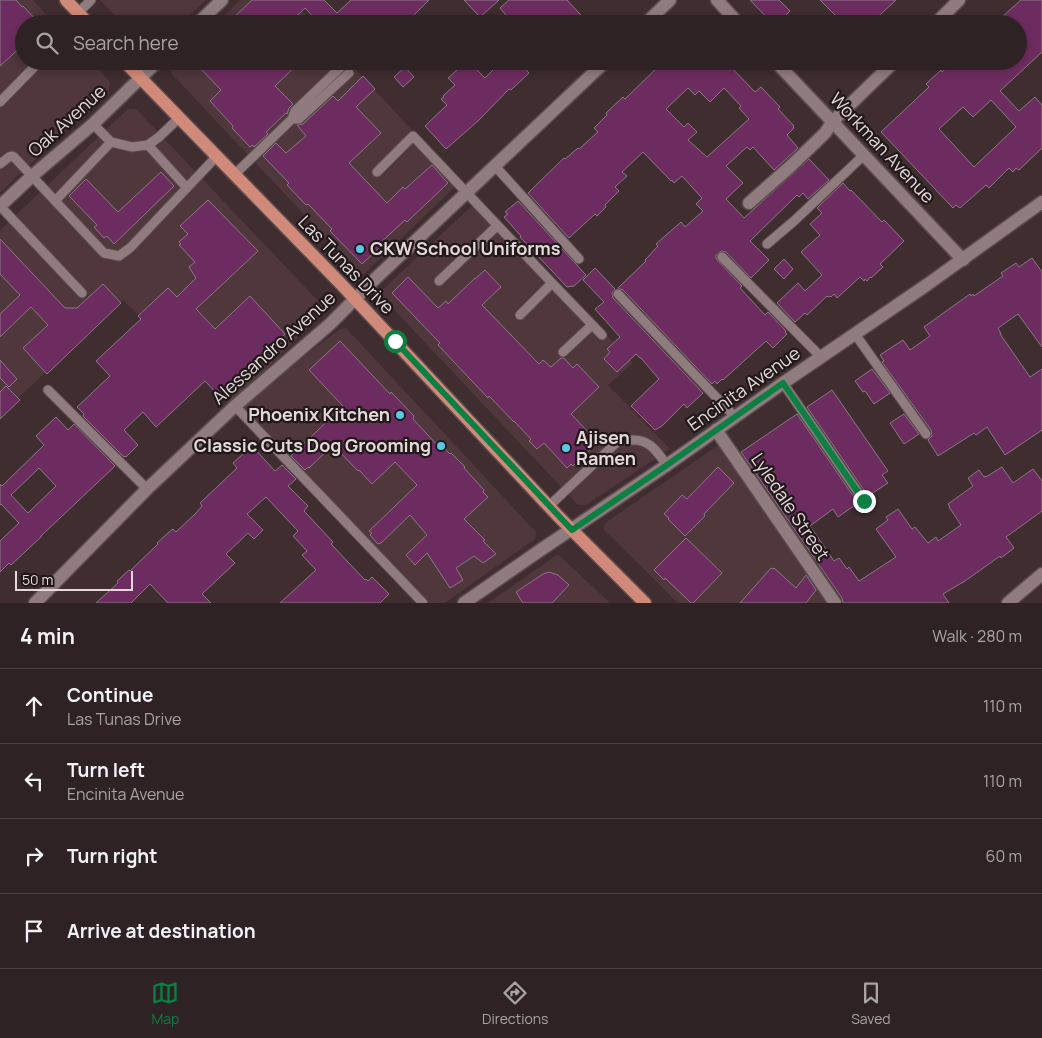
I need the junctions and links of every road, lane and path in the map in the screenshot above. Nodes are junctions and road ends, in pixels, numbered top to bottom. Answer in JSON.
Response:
{"nodes":[{"id":1,"x":66,"y":0,"type":"edge"},
{"id":2,"x":91,"y":0,"type":"edge"},
{"id":3,"x":222,"y":0,"type":"edge"},
{"id":4,"x":670,"y":0,"type":"edge"},
{"id":5,"x":717,"y":0,"type":"edge"},
{"id":6,"x":960,"y":0,"type":"edge"},
{"id":7,"x":78,"y":15,"type":"edge"},
{"id":8,"x":83,"y":15,"type":"edge"},
{"id":9,"x":206,"y":15,"type":"edge"},
{"id":10,"x":654,"y":15,"type":"edge"},
{"id":11,"x":731,"y":15,"type":"edge"},
{"id":12,"x":944,"y":15,"type":"edge"},
{"id":13,"x":31,"y":70,"type":"edge"},
{"id":14,"x":133,"y":70,"type":"edge"},
{"id":15,"x":149,"y":70,"type":"edge"},
{"id":16,"x":345,"y":70,"type":"dead end"},
{"id":17,"x":596,"y":70,"type":"edge"},
{"id":18,"x":784,"y":70,"type":"edge"},
{"id":19,"x":886,"y":70,"type":"edge"},
{"id":20,"x":141,"y":78,"type":"junction"},
{"id":21,"x":0,"y":102,"type":"edge"},
{"id":22,"x":180,"y":117,"type":"junction"},
{"id":23,"x":833,"y":121,"type":"junction"},
{"id":24,"x":93,"y":124,"type":"junction"},
{"id":25,"x":111,"y":142,"type":"junction"},
{"id":26,"x":148,"y":145,"type":"junction"},
{"id":27,"x":864,"y":155,"type":"junction"},
{"id":28,"x":217,"y":156,"type":"junction"},
{"id":29,"x":0,"y":164,"type":"edge"},
{"id":30,"x":495,"y":166,"type":"junction"},
{"id":31,"x":377,"y":172,"type":"dead end"},
{"id":32,"x":235,"y":174,"type":"junction"},
{"id":33,"x":32,"y":176,"type":"junction"},
{"id":34,"x":187,"y":188,"type":"junction"},
{"id":35,"x":467,"y":193,"type":"junction"},
{"id":36,"x":55,"y":201,"type":"junction"},
{"id":37,"x":1042,"y":202,"type":"edge"},
{"id":38,"x":749,"y":203,"type":"dead end"},
{"id":39,"x":0,"y":206,"type":"edge"},
{"id":40,"x":498,"y":226,"type":"junction"},
{"id":41,"x":768,"y":244,"type":"dead end"},
{"id":42,"x":722,"y":257,"type":"dead end"},
{"id":43,"x":579,"y":259,"type":"dead end"},
{"id":44,"x":963,"y":260,"type":"junction"},
{"id":45,"x":439,"y":281,"type":"dead end"},
{"id":46,"x":552,"y":283,"type":"junction"},
{"id":47,"x":82,"y":293,"type":"dead end"},
{"id":48,"x":618,"y":294,"type":"dead end"},
{"id":49,"x":355,"y":299,"type":"junction"},
{"id":50,"x":520,"y":315,"type":"dead end"},
{"id":51,"x":592,"y":325,"type":"junction"},
{"id":52,"x":602,"y":334,"type":"dead end"},
{"id":53,"x":855,"y":334,"type":"junction"},
{"id":54,"x":563,"y":352,"type":"dead end"},
{"id":55,"x":821,"y":357,"type":"junction"},
{"id":56,"x":783,"y":383,"type":"junction"},
{"id":57,"x":48,"y":390,"type":"dead end"},
{"id":58,"x":235,"y":406,"type":"junction"},
{"id":59,"x":735,"y":416,"type":"junction"},
{"id":60,"x":716,"y":430,"type":"junction"},
{"id":61,"x":926,"y":434,"type":"dead end"},
{"id":62,"x":667,"y":465,"type":"junction"},
{"id":63,"x":147,"y":489,"type":"junction"},
{"id":64,"x":864,"y":501,"type":"dead end"},
{"id":65,"x":549,"y":506,"type":"junction"},
{"id":66,"x":572,"y":530,"type":"junction"},
{"id":67,"x":1042,"y":574,"type":"edge"},
{"id":68,"x":35,"y":603,"type":"edge"},
{"id":69,"x":423,"y":603,"type":"edge"},
{"id":70,"x":464,"y":603,"type":"edge"},
{"id":71,"x":645,"y":603,"type":"edge"},
{"id":72,"x":835,"y":603,"type":"edge"},
{"id":73,"x":1008,"y":603,"type":"edge"}],
"edges":[{"from":1,"to":7,"type":"main road"},
{"from":2,"to":8,"type":"lane"},
{"from":3,"to":9,"type":"street"},
{"from":4,"to":10,"type":"street"},
{"from":5,"to":11,"type":"street"},
{"from":6,"to":12,"type":"street"},
{"from":13,"to":21,"type":"lane"},
{"from":14,"to":20,"type":"main road","name":"Las Tunas Drive"},
{"from":15,"to":20,"type":"street","name":"Oak Avenue"},
{"from":16,"to":32,"type":"lane"},
{"from":17,"to":30,"type":"street","name":"Alessandro Avenue"},
{"from":18,"to":23,"type":"street","name":"Workman Avenue"},
{"from":19,"to":23,"type":"street"},
{"from":20,"to":22,"type":"main road","name":"Las Tunas Drive"},
{"from":20,"to":24,"type":"street","name":"Oak Avenue"},
{"from":22,"to":26,"type":"lane"},
{"from":22,"to":28,"type":"main road","name":"Las Tunas Drive"},
{"from":23,"to":27,"type":"street","name":"Workman Avenue"},
{"from":23,"to":38,"type":"street"},
{"from":24,"to":25,"type":"lane"},
{"from":24,"to":33,"type":"street","name":"Oak Avenue"},
{"from":25,"to":26,"type":"lane"},
{"from":25,"to":36,"type":"lane"},
{"from":26,"to":34,"type":"lane"},
{"from":27,"to":41,"type":"lane"},
{"from":27,"to":44,"type":"street","name":"Workman Avenue"},
{"from":28,"to":32,"type":"main road","name":"Las Tunas Drive"},
{"from":28,"to":34,"type":"lane"},
{"from":29,"to":33,"type":"lane"},
{"from":30,"to":35,"type":"street","name":"Alessandro Avenue"},
{"from":30,"to":43,"type":"lane"},
{"from":31,"to":35,"type":"lane"},
{"from":32,"to":49,"type":"main road","name":"Las Tunas Drive"},
{"from":33,"to":36,"type":"lane"},
{"from":33,"to":39,"type":"street","name":"Oak Avenue"},
{"from":34,"to":36,"type":"lane"},
{"from":35,"to":40,"type":"lane"},
{"from":35,"to":49,"type":"street","name":"Alessandro Avenue"},
{"from":37,"to":44,"type":"street","name":"Encinita Avenue"},
{"from":39,"to":47,"type":"lane"},
{"from":40,"to":45,"type":"lane"},
{"from":40,"to":46,"type":"lane"},
{"from":42,"to":55,"type":"lane"},
{"from":44,"to":53,"type":"street","name":"Encinita Avenue"},
{"from":46,"to":50,"type":"lane"},
{"from":46,"to":51,"type":"lane"},
{"from":48,"to":59,"type":"lane"},
{"from":49,"to":58,"type":"street","name":"Alessandro Avenue"},
{"from":49,"to":65,"type":"main road","name":"Las Tunas Drive"},
{"from":51,"to":52,"type":"lane"},
{"from":51,"to":54,"type":"lane"},
{"from":53,"to":55,"type":"street","name":"Encinita Avenue"},
{"from":53,"to":61,"type":"lane"},
{"from":55,"to":56,"type":"street","name":"Encinita Avenue"},
{"from":56,"to":59,"type":"street","name":"Encinita Avenue"},
{"from":56,"to":64,"type":"lane"},
{"from":57,"to":63,"type":"lane"},
{"from":58,"to":63,"type":"street","name":"Alessandro Avenue"},
{"from":58,"to":69,"type":"lane"},
{"from":59,"to":60,"type":"street","name":"Encinita Avenue"},
{"from":60,"to":62,"type":"street","name":"Encinita Avenue"},
{"from":60,"to":72,"type":"street","name":"Lyledale Street"},
{"from":62,"to":65,"type":"lane"},
{"from":62,"to":66,"type":"street","name":"Encinita Avenue"},
{"from":63,"to":68,"type":"street","name":"Alessandro Avenue"},
{"from":65,"to":66,"type":"main road","name":"Las Tunas Drive"},
{"from":66,"to":70,"type":"street","name":"Encinita Avenue"},
{"from":66,"to":71,"type":"main road","name":"Las Tunas Drive"},
{"from":67,"to":73,"type":"street"}]}
